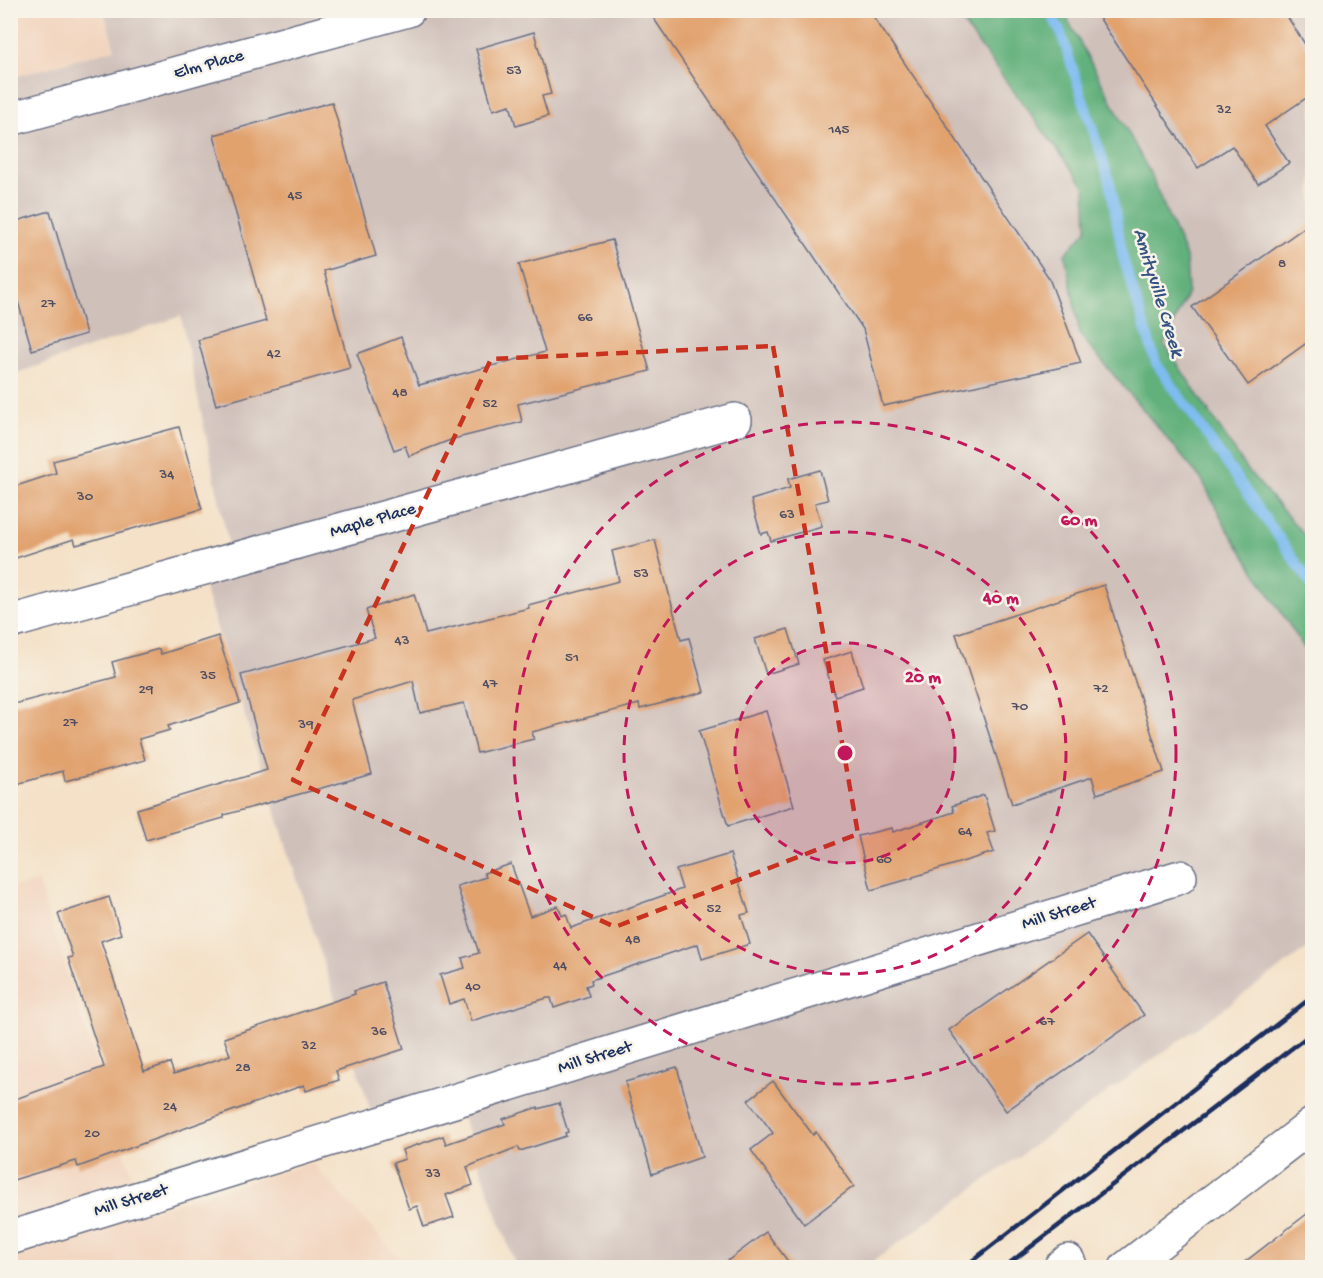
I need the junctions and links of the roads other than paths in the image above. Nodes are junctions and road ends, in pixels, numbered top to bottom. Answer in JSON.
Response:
{"nodes":[{"id":1,"x":408,"y":10,"type":"edge"},
{"id":2,"x":10,"y":119,"type":"edge"},
{"id":3,"x":735,"y":420,"type":"dead end"},
{"id":4,"x":10,"y":622,"type":"edge"},
{"id":5,"x":1180,"y":877,"type":"dead end"},
{"id":6,"x":1312,"y":1125,"type":"edge"},
{"id":7,"x":10,"y":1238,"type":"edge"},
{"id":8,"x":1126,"y":1268,"type":"edge"}],
"edges":[{"from":1,"to":2,"type":"street","name":"Elm Place"},
{"from":3,"to":4,"type":"street","name":"Maple Place"},
{"from":5,"to":7,"type":"street","name":"Mill Street"},
{"from":6,"to":8,"type":"street"}]}
